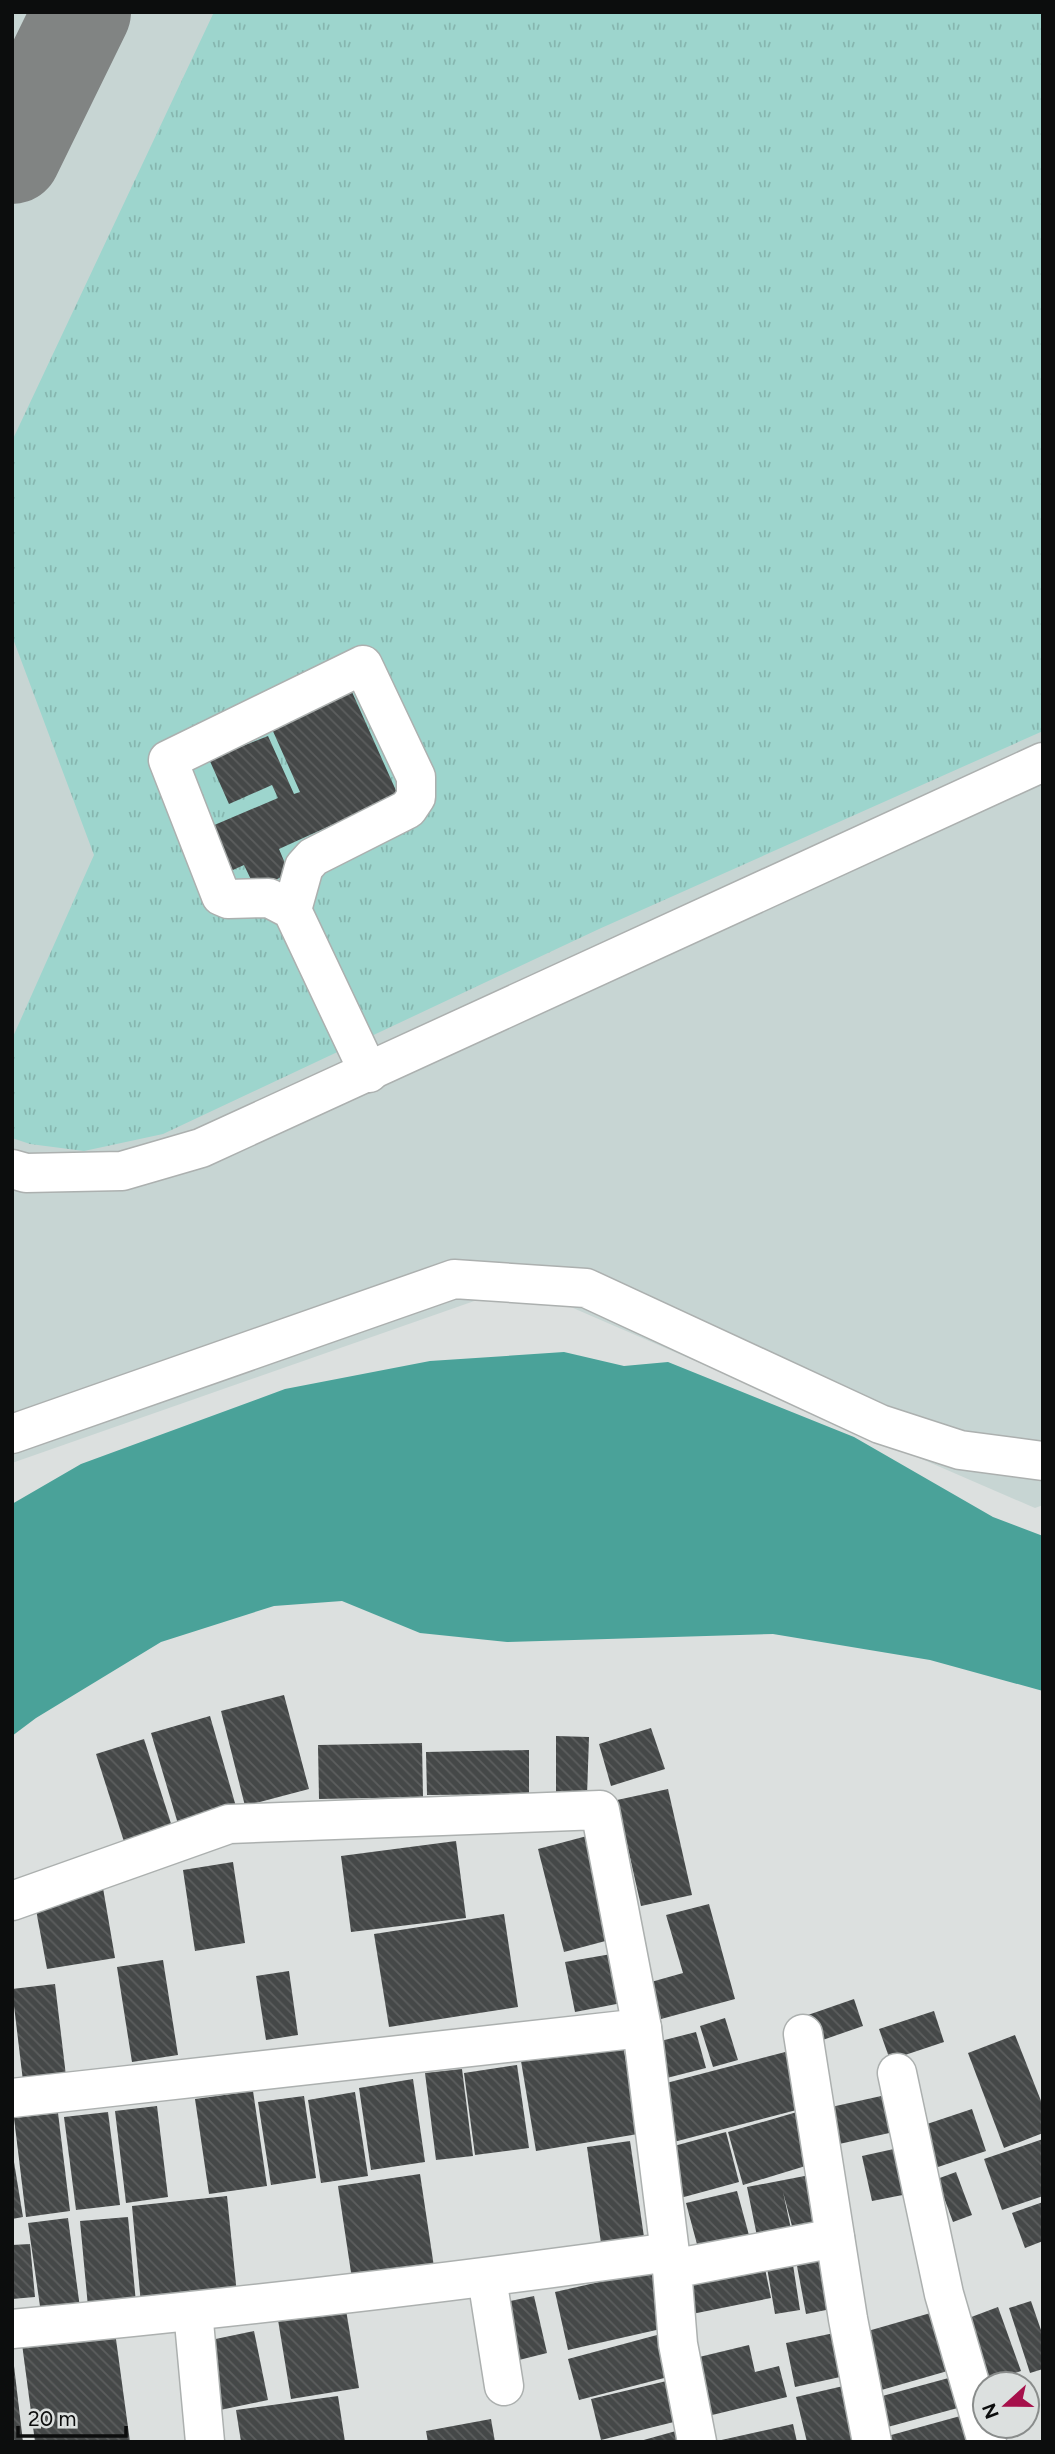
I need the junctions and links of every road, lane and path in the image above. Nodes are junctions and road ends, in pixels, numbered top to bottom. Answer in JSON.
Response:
{"nodes":[{"id":1,"x":1043,"y":762,"type":"edge"},
{"id":2,"x":292,"y":910,"type":"junction"},
{"id":3,"x":369,"y":1073,"type":"junction"},
{"id":4,"x":12,"y":1168,"type":"edge"},
{"id":5,"x":12,"y":1434,"type":"edge"},
{"id":6,"x":1043,"y":1461,"type":"edge"},
{"id":7,"x":12,"y":1901,"type":"edge"},
{"id":8,"x":642,"y":2028,"type":"junction"},
{"id":9,"x":803,"y":2034,"type":"dead end"},
{"id":10,"x":897,"y":2073,"type":"dead end"},
{"id":11,"x":12,"y":2098,"type":"edge"},
{"id":12,"x":835,"y":2238,"type":"junction"},
{"id":13,"x":671,"y":2261,"type":"junction"},
{"id":14,"x":487,"y":2278,"type":"junction"},
{"id":15,"x":193,"y":2311,"type":"junction"},
{"id":16,"x":12,"y":2329,"type":"edge"},
{"id":17,"x":504,"y":2386,"type":"dead end"},
{"id":18,"x":205,"y":2442,"type":"edge"},
{"id":19,"x":696,"y":2442,"type":"edge"},
{"id":20,"x":872,"y":2442,"type":"edge"},
{"id":21,"x":987,"y":2442,"type":"edge"}],
"edges":[{"from":1,"to":3,"type":"street"},
{"from":2,"to":2,"type":"street"},
{"from":2,"to":3,"type":"street"},
{"from":3,"to":4,"type":"street"},
{"from":5,"to":6,"type":"street"},
{"from":7,"to":8,"type":"street"},
{"from":8,"to":11,"type":"street"},
{"from":8,"to":13,"type":"street"},
{"from":9,"to":12,"type":"street"},
{"from":10,"to":21,"type":"street"},
{"from":12,"to":13,"type":"street"},
{"from":12,"to":20,"type":"street"},
{"from":13,"to":14,"type":"street"},
{"from":13,"to":19,"type":"street"},
{"from":14,"to":15,"type":"street"},
{"from":14,"to":17,"type":"street"},
{"from":15,"to":16,"type":"street"},
{"from":15,"to":18,"type":"street"}]}
